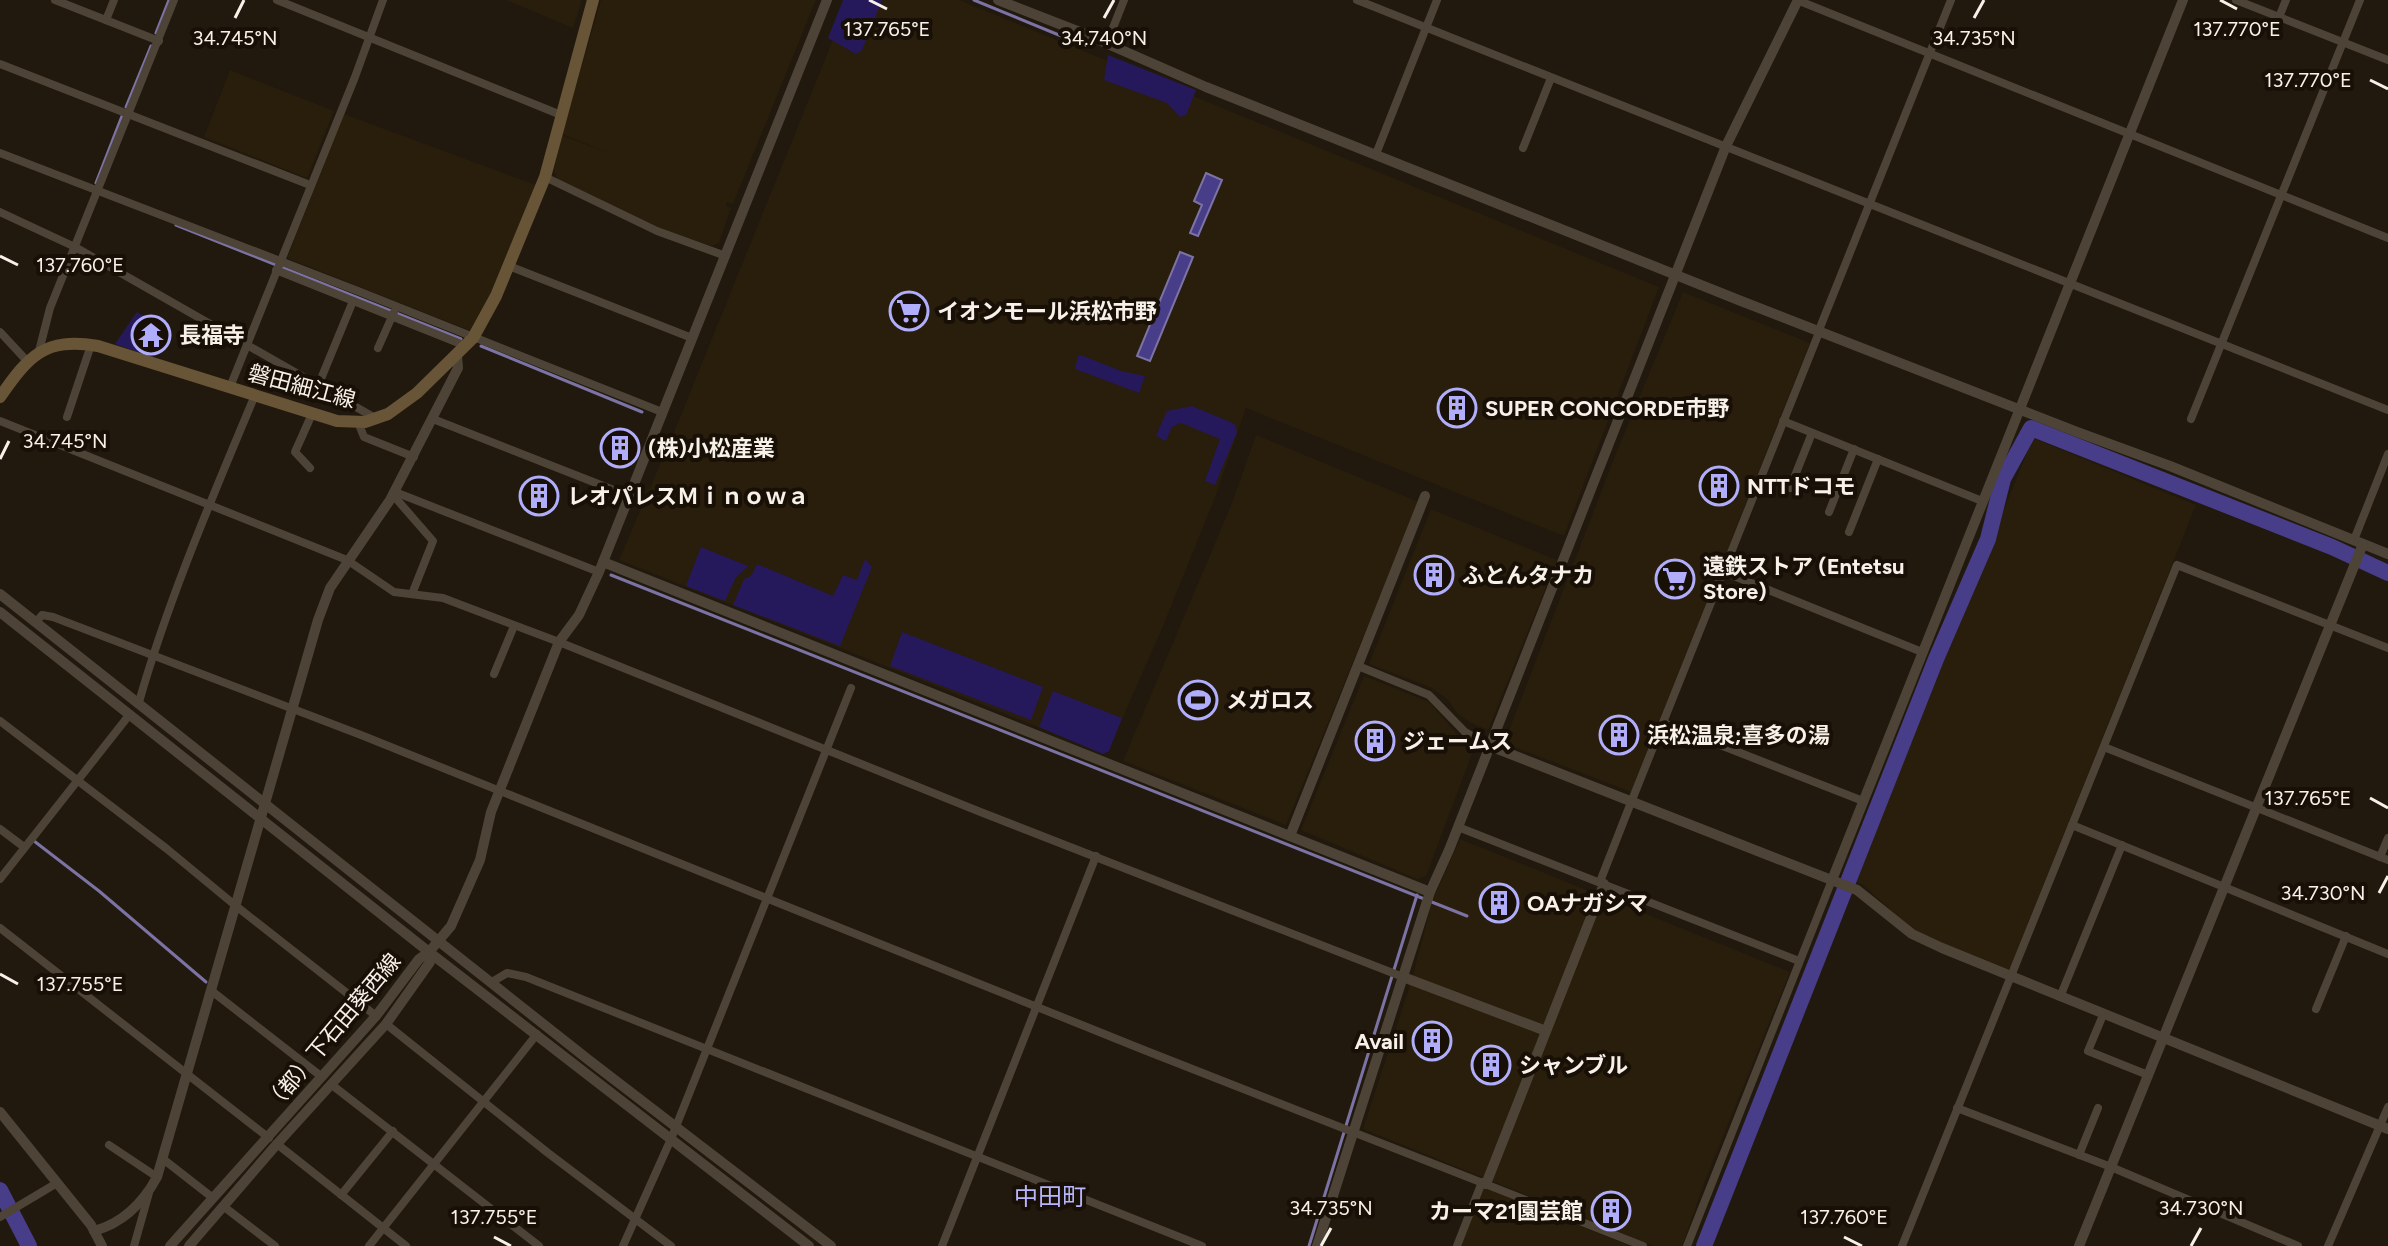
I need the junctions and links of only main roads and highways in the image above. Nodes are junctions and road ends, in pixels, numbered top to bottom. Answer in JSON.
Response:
{"nodes":[{"id":1,"x":593,"y":0,"type":"edge"},
{"id":2,"x":0,"y":397,"type":"edge"}],
"edges":[{"from":1,"to":2,"type":"main road","name":"磐田細江線"}]}
